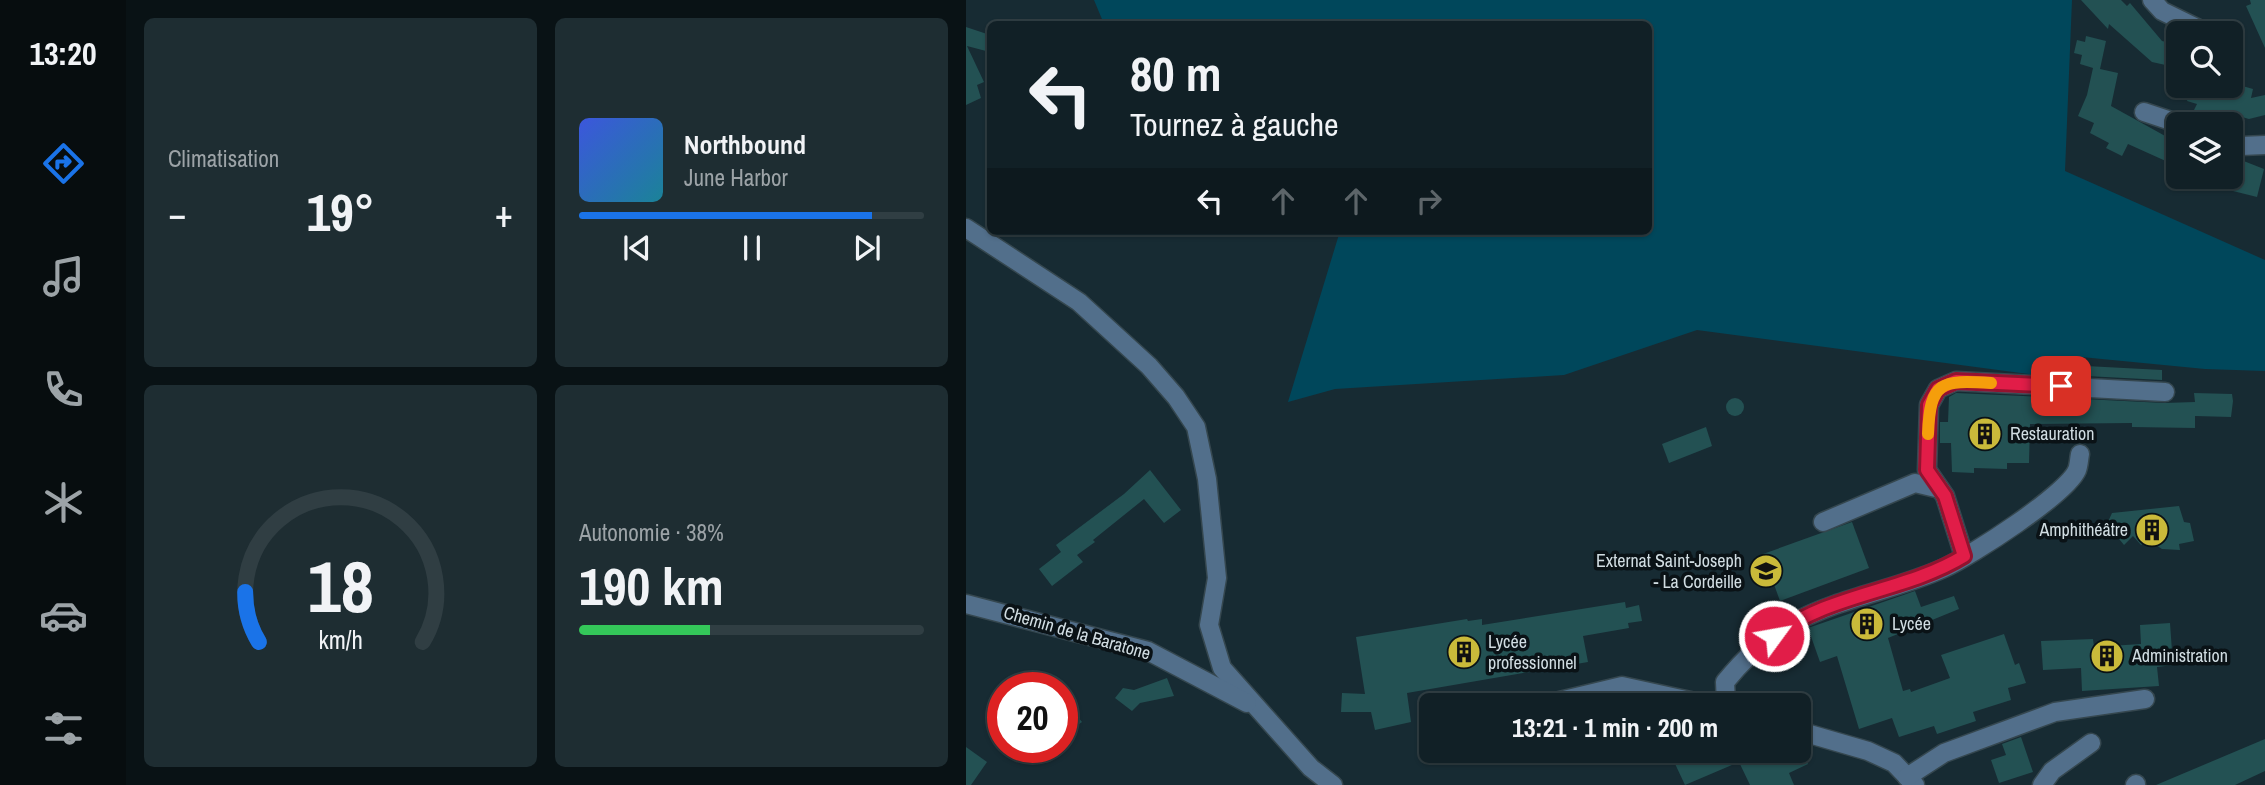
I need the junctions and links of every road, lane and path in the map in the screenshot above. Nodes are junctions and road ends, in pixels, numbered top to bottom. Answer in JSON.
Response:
{"nodes":[{"id":1,"x":2152,"y":0,"type":"edge"},
{"id":2,"x":2182,"y":21,"type":"edge"},
{"id":3,"x":2144,"y":112,"type":"dead end"},
{"id":4,"x":2166,"y":119,"type":"edge"},
{"id":5,"x":2265,"y":145,"type":"edge"},
{"id":6,"x":2243,"y":146,"type":"edge"},
{"id":7,"x":966,"y":228,"type":"edge"},
{"id":8,"x":2165,"y":392,"type":"dead end"},
{"id":9,"x":2080,"y":454,"type":"dead end"},
{"id":10,"x":1940,"y":488,"type":"junction"},
{"id":11,"x":1823,"y":522,"type":"dead end"},
{"id":12,"x":1964,"y":556,"type":"junction"},
{"id":13,"x":966,"y":604,"type":"edge"},
{"id":14,"x":1584,"y":693,"type":"edge"},
{"id":15,"x":1654,"y":693,"type":"edge"},
{"id":16,"x":1726,"y":693,"type":"edge"},
{"id":17,"x":2145,"y":699,"type":"dead end"},
{"id":18,"x":1259,"y":709,"type":"junction"},
{"id":19,"x":1811,"y":734,"type":"edge"},
{"id":20,"x":2091,"y":743,"type":"dead end"},
{"id":21,"x":1911,"y":781,"type":"edge"},
{"id":22,"x":1333,"y":785,"type":"edge"},
{"id":23,"x":2042,"y":785,"type":"edge"}],
"edges":[{"from":1,"to":2,"type":"street"},
{"from":3,"to":4,"type":"street"},
{"from":5,"to":6,"type":"street"},
{"from":7,"to":18,"type":"street"},
{"from":8,"to":10,"type":"street"},
{"from":9,"to":12,"type":"street"},
{"from":10,"to":11,"type":"street"},
{"from":10,"to":12,"type":"street"},
{"from":12,"to":16,"type":"street"},
{"from":13,"to":18,"type":"street","name":"Chemin de la Baratone"},
{"from":14,"to":15,"type":"street"},
{"from":17,"to":21,"type":"street"},
{"from":18,"to":22,"type":"street"},
{"from":19,"to":21,"type":"street"},
{"from":20,"to":23,"type":"street"}]}
